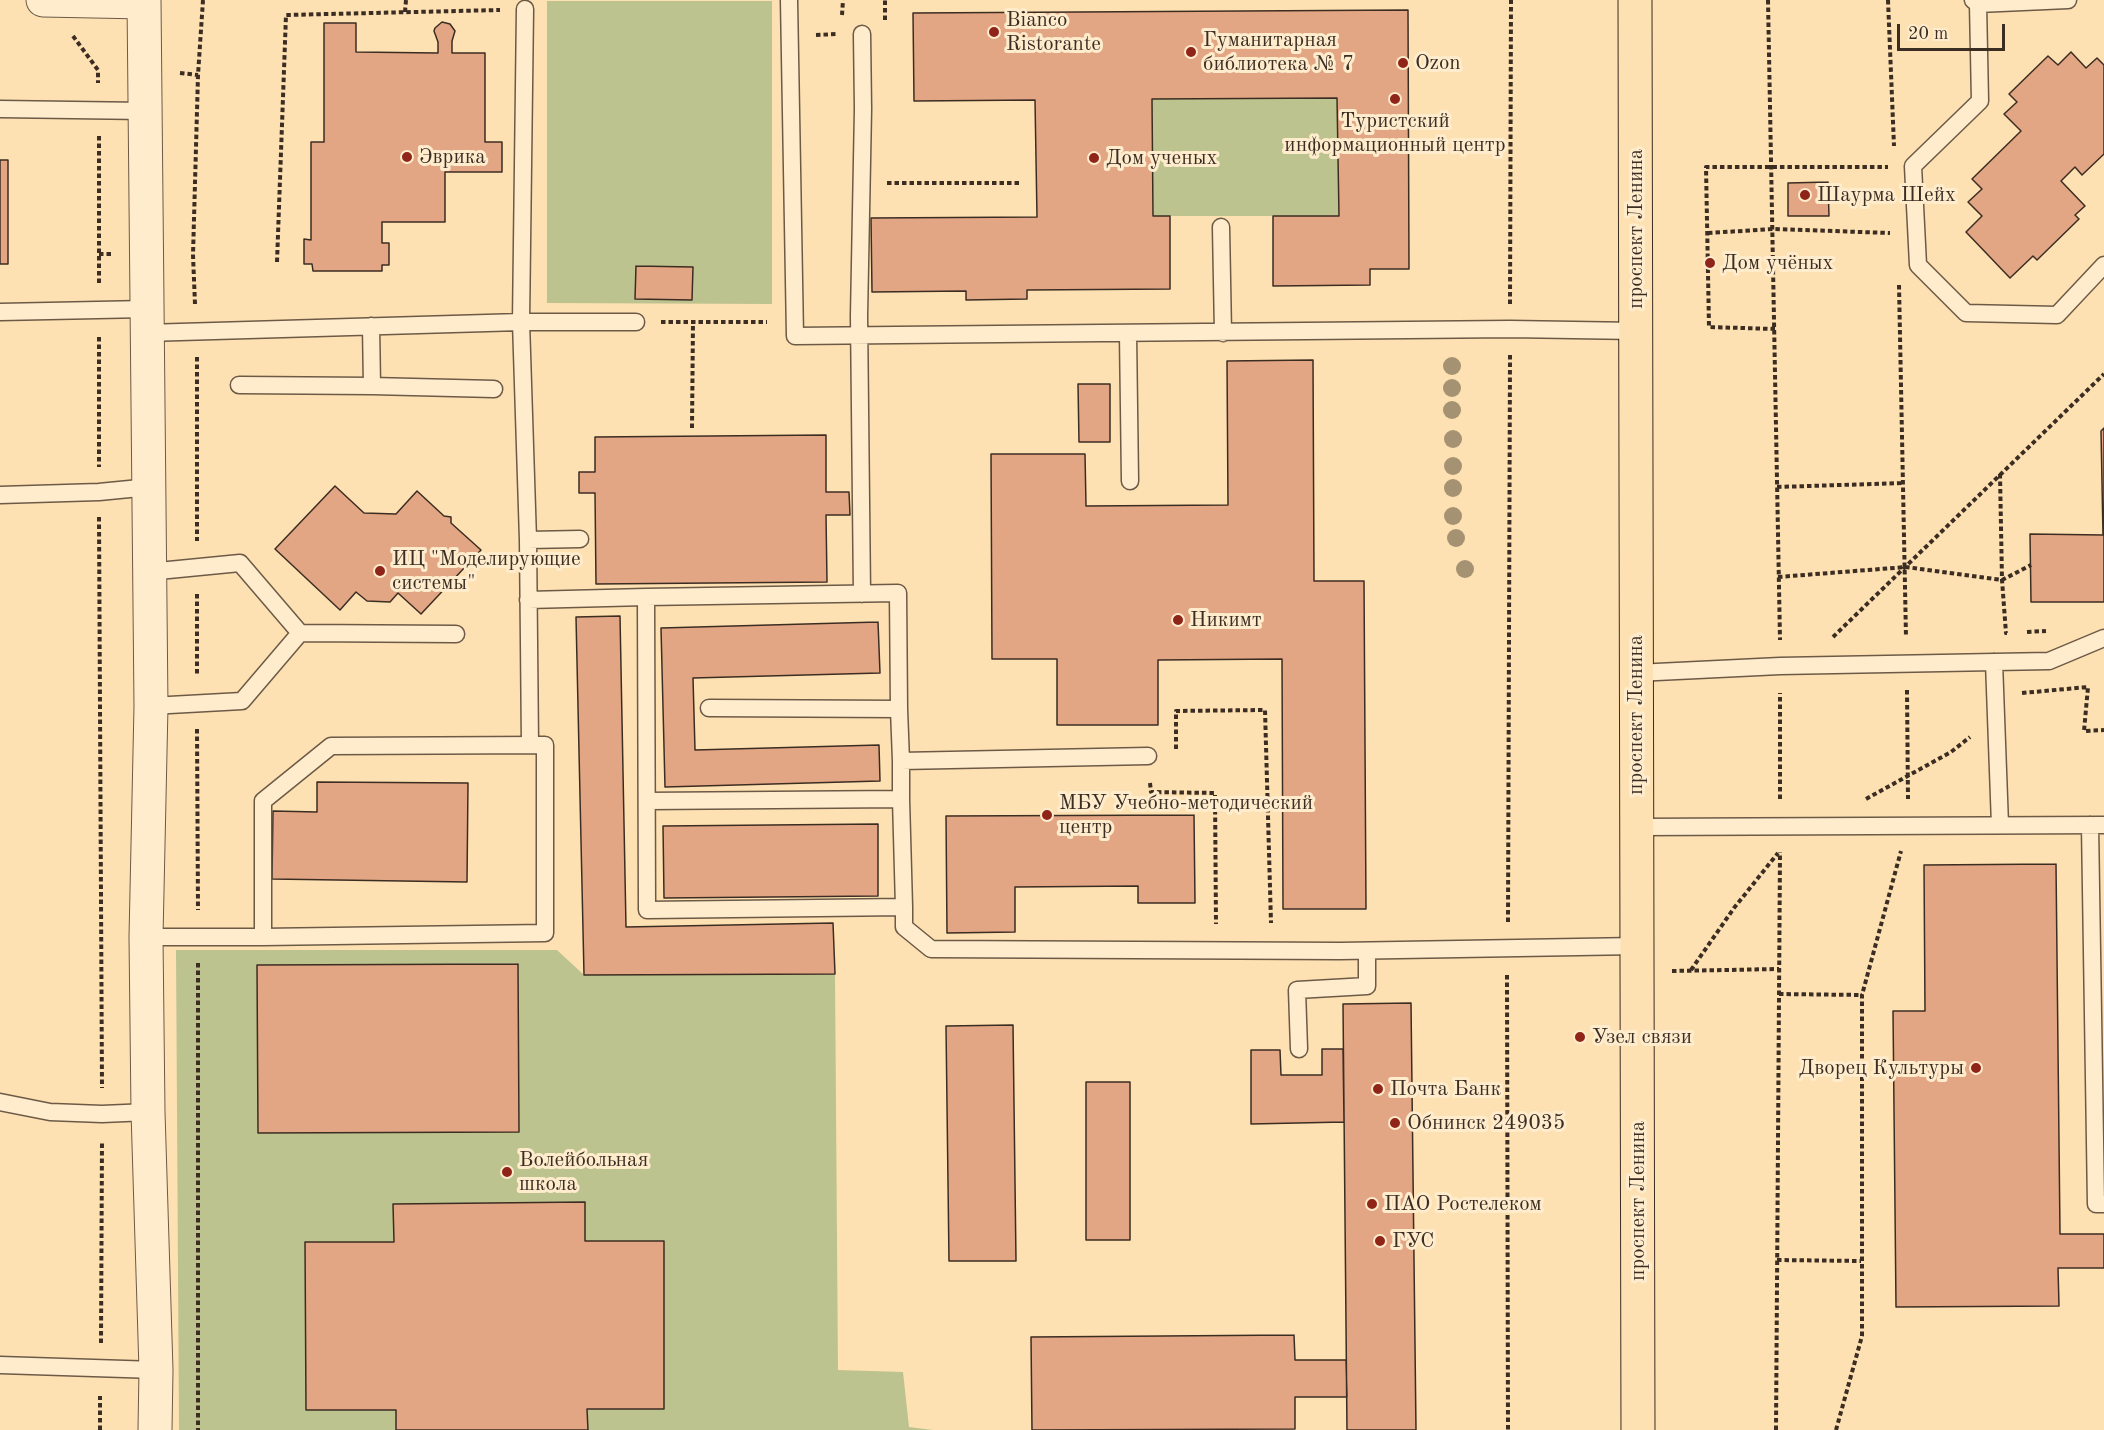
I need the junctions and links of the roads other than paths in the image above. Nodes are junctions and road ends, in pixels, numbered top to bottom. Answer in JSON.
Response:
{"nodes":[{"id":1,"x":43,"y":0,"type":"edge"},
{"id":2,"x":61,"y":0,"type":"edge"},
{"id":3,"x":789,"y":0,"type":"edge"},
{"id":4,"x":1635,"y":0,"type":"edge"},
{"id":5,"x":2068,"y":0,"type":"edge"},
{"id":6,"x":144,"y":1,"type":"edge"},
{"id":7,"x":1975,"y":2,"type":"edge"},
{"id":8,"x":525,"y":9,"type":"road end"},
{"id":9,"x":862,"y":34,"type":"dead end"},
{"id":10,"x":0,"y":109,"type":"edge"},
{"id":11,"x":145,"y":111,"type":"junction"},
{"id":12,"x":1221,"y":227,"type":"dead end"},
{"id":13,"x":2104,"y":265,"type":"edge"},
{"id":14,"x":0,"y":312,"type":"edge"},
{"id":15,"x":146,"y":321,"type":"junction"},
{"id":16,"x":521,"y":322,"type":"junction"},
{"id":17,"x":636,"y":322,"type":"dead end"},
{"id":18,"x":371,"y":326,"type":"junction"},
{"id":19,"x":1636,"y":331,"type":"junction"},
{"id":20,"x":1223,"y":333,"type":"junction"},
{"id":21,"x":1128,"y":334,"type":"junction"},
{"id":22,"x":859,"y":337,"type":"junction"},
{"id":23,"x":239,"y":385,"type":"dead end"},
{"id":24,"x":372,"y":386,"type":"junction"},
{"id":25,"x":495,"y":389,"type":"dead end"},
{"id":26,"x":1130,"y":481,"type":"dead end"},
{"id":27,"x":150,"y":487,"type":"junction"},
{"id":28,"x":0,"y":495,"type":"edge"},
{"id":29,"x":580,"y":539,"type":"dead end"},
{"id":30,"x":528,"y":540,"type":"junction"},
{"id":31,"x":148,"y":572,"type":"junction"},
{"id":32,"x":862,"y":594,"type":"junction"},
{"id":33,"x":646,"y":597,"type":"junction"},
{"id":34,"x":528,"y":600,"type":"junction"},
{"id":35,"x":300,"y":633,"type":"junction"},
{"id":36,"x":456,"y":634,"type":"dead end"},
{"id":37,"x":2104,"y":638,"type":"edge"},
{"id":38,"x":1994,"y":662,"type":"junction"},
{"id":39,"x":1636,"y":674,"type":"junction"},
{"id":40,"x":150,"y":706,"type":"junction"},
{"id":41,"x":709,"y":708,"type":"dead end"},
{"id":42,"x":899,"y":710,"type":"junction"},
{"id":43,"x":530,"y":745,"type":"junction"},
{"id":44,"x":1148,"y":756,"type":"road end"},
{"id":45,"x":901,"y":761,"type":"junction"},
{"id":46,"x":902,"y":799,"type":"junction"},
{"id":47,"x":647,"y":801,"type":"junction"},
{"id":48,"x":2000,"y":825,"type":"junction"},
{"id":49,"x":2097,"y":825,"type":"edge"},
{"id":50,"x":1636,"y":827,"type":"junction"},
{"id":51,"x":904,"y":907,"type":"junction"},
{"id":52,"x":146,"y":937,"type":"junction"},
{"id":53,"x":263,"y":937,"type":"junction"},
{"id":54,"x":1637,"y":946,"type":"junction"},
{"id":55,"x":1367,"y":951,"type":"junction"},
{"id":56,"x":1299,"y":1049,"type":"dead end"},
{"id":57,"x":0,"y":1102,"type":"edge"},
{"id":58,"x":148,"y":1112,"type":"junction"},
{"id":59,"x":2104,"y":1204,"type":"edge"},
{"id":60,"x":0,"y":1365,"type":"edge"},
{"id":61,"x":156,"y":1370,"type":"junction"},
{"id":62,"x":154,"y":1430,"type":"edge"},
{"id":63,"x":1638,"y":1430,"type":"edge"}],
"edges":[{"from":1,"to":2,"type":"street"},
{"from":2,"to":6,"type":"street"},
{"from":3,"to":22,"type":"lane"},
{"from":4,"to":19,"type":"main road","name":"проспект Ленина"},
{"from":5,"to":7,"type":"lane"},
{"from":6,"to":11,"type":"street"},
{"from":7,"to":13,"type":"lane"},
{"from":8,"to":16,"type":"lane"},
{"from":9,"to":22,"type":"lane"},
{"from":10,"to":11,"type":"lane"},
{"from":11,"to":15,"type":"street"},
{"from":12,"to":20,"type":"lane"},
{"from":14,"to":15,"type":"lane"},
{"from":15,"to":18,"type":"lane"},
{"from":15,"to":27,"type":"street"},
{"from":16,"to":17,"type":"lane"},
{"from":16,"to":18,"type":"lane"},
{"from":16,"to":30,"type":"lane"},
{"from":18,"to":24,"type":"lane"},
{"from":19,"to":20,"type":"lane"},
{"from":19,"to":39,"type":"main road","name":"проспект Ленина"},
{"from":20,"to":21,"type":"lane"},
{"from":21,"to":22,"type":"lane"},
{"from":21,"to":26,"type":"lane"},
{"from":22,"to":32,"type":"lane"},
{"from":23,"to":24,"type":"lane"},
{"from":24,"to":25,"type":"lane"},
{"from":27,"to":28,"type":"lane"},
{"from":27,"to":31,"type":"street"},
{"from":29,"to":30,"type":"lane"},
{"from":30,"to":34,"type":"lane"},
{"from":31,"to":35,"type":"lane"},
{"from":31,"to":40,"type":"street"},
{"from":32,"to":33,"type":"lane"},
{"from":32,"to":42,"type":"lane"},
{"from":33,"to":34,"type":"lane"},
{"from":33,"to":47,"type":"lane"},
{"from":34,"to":43,"type":"lane"},
{"from":35,"to":36,"type":"lane"},
{"from":35,"to":40,"type":"lane"},
{"from":37,"to":38,"type":"lane"},
{"from":38,"to":39,"type":"lane"},
{"from":38,"to":48,"type":"lane"},
{"from":39,"to":50,"type":"main road","name":"проспект Ленина"},
{"from":40,"to":52,"type":"street"},
{"from":41,"to":42,"type":"lane"},
{"from":42,"to":45,"type":"lane"},
{"from":43,"to":53,"type":"lane"},
{"from":43,"to":53,"type":"lane"},
{"from":44,"to":45,"type":"lane"},
{"from":45,"to":46,"type":"lane"},
{"from":46,"to":47,"type":"lane"},
{"from":46,"to":51,"type":"lane"},
{"from":47,"to":51,"type":"lane"},
{"from":48,"to":49,"type":"lane"},
{"from":48,"to":50,"type":"lane"},
{"from":49,"to":59,"type":"lane"},
{"from":50,"to":54,"type":"main road","name":"проспект Ленина"},
{"from":51,"to":55,"type":"lane"},
{"from":52,"to":53,"type":"lane"},
{"from":52,"to":58,"type":"street"},
{"from":54,"to":55,"type":"lane"},
{"from":54,"to":63,"type":"main road","name":"проспект Ленина"},
{"from":55,"to":56,"type":"lane"},
{"from":57,"to":58,"type":"lane"},
{"from":58,"to":61,"type":"street"},
{"from":60,"to":61,"type":"lane"},
{"from":61,"to":62,"type":"street"}]}
